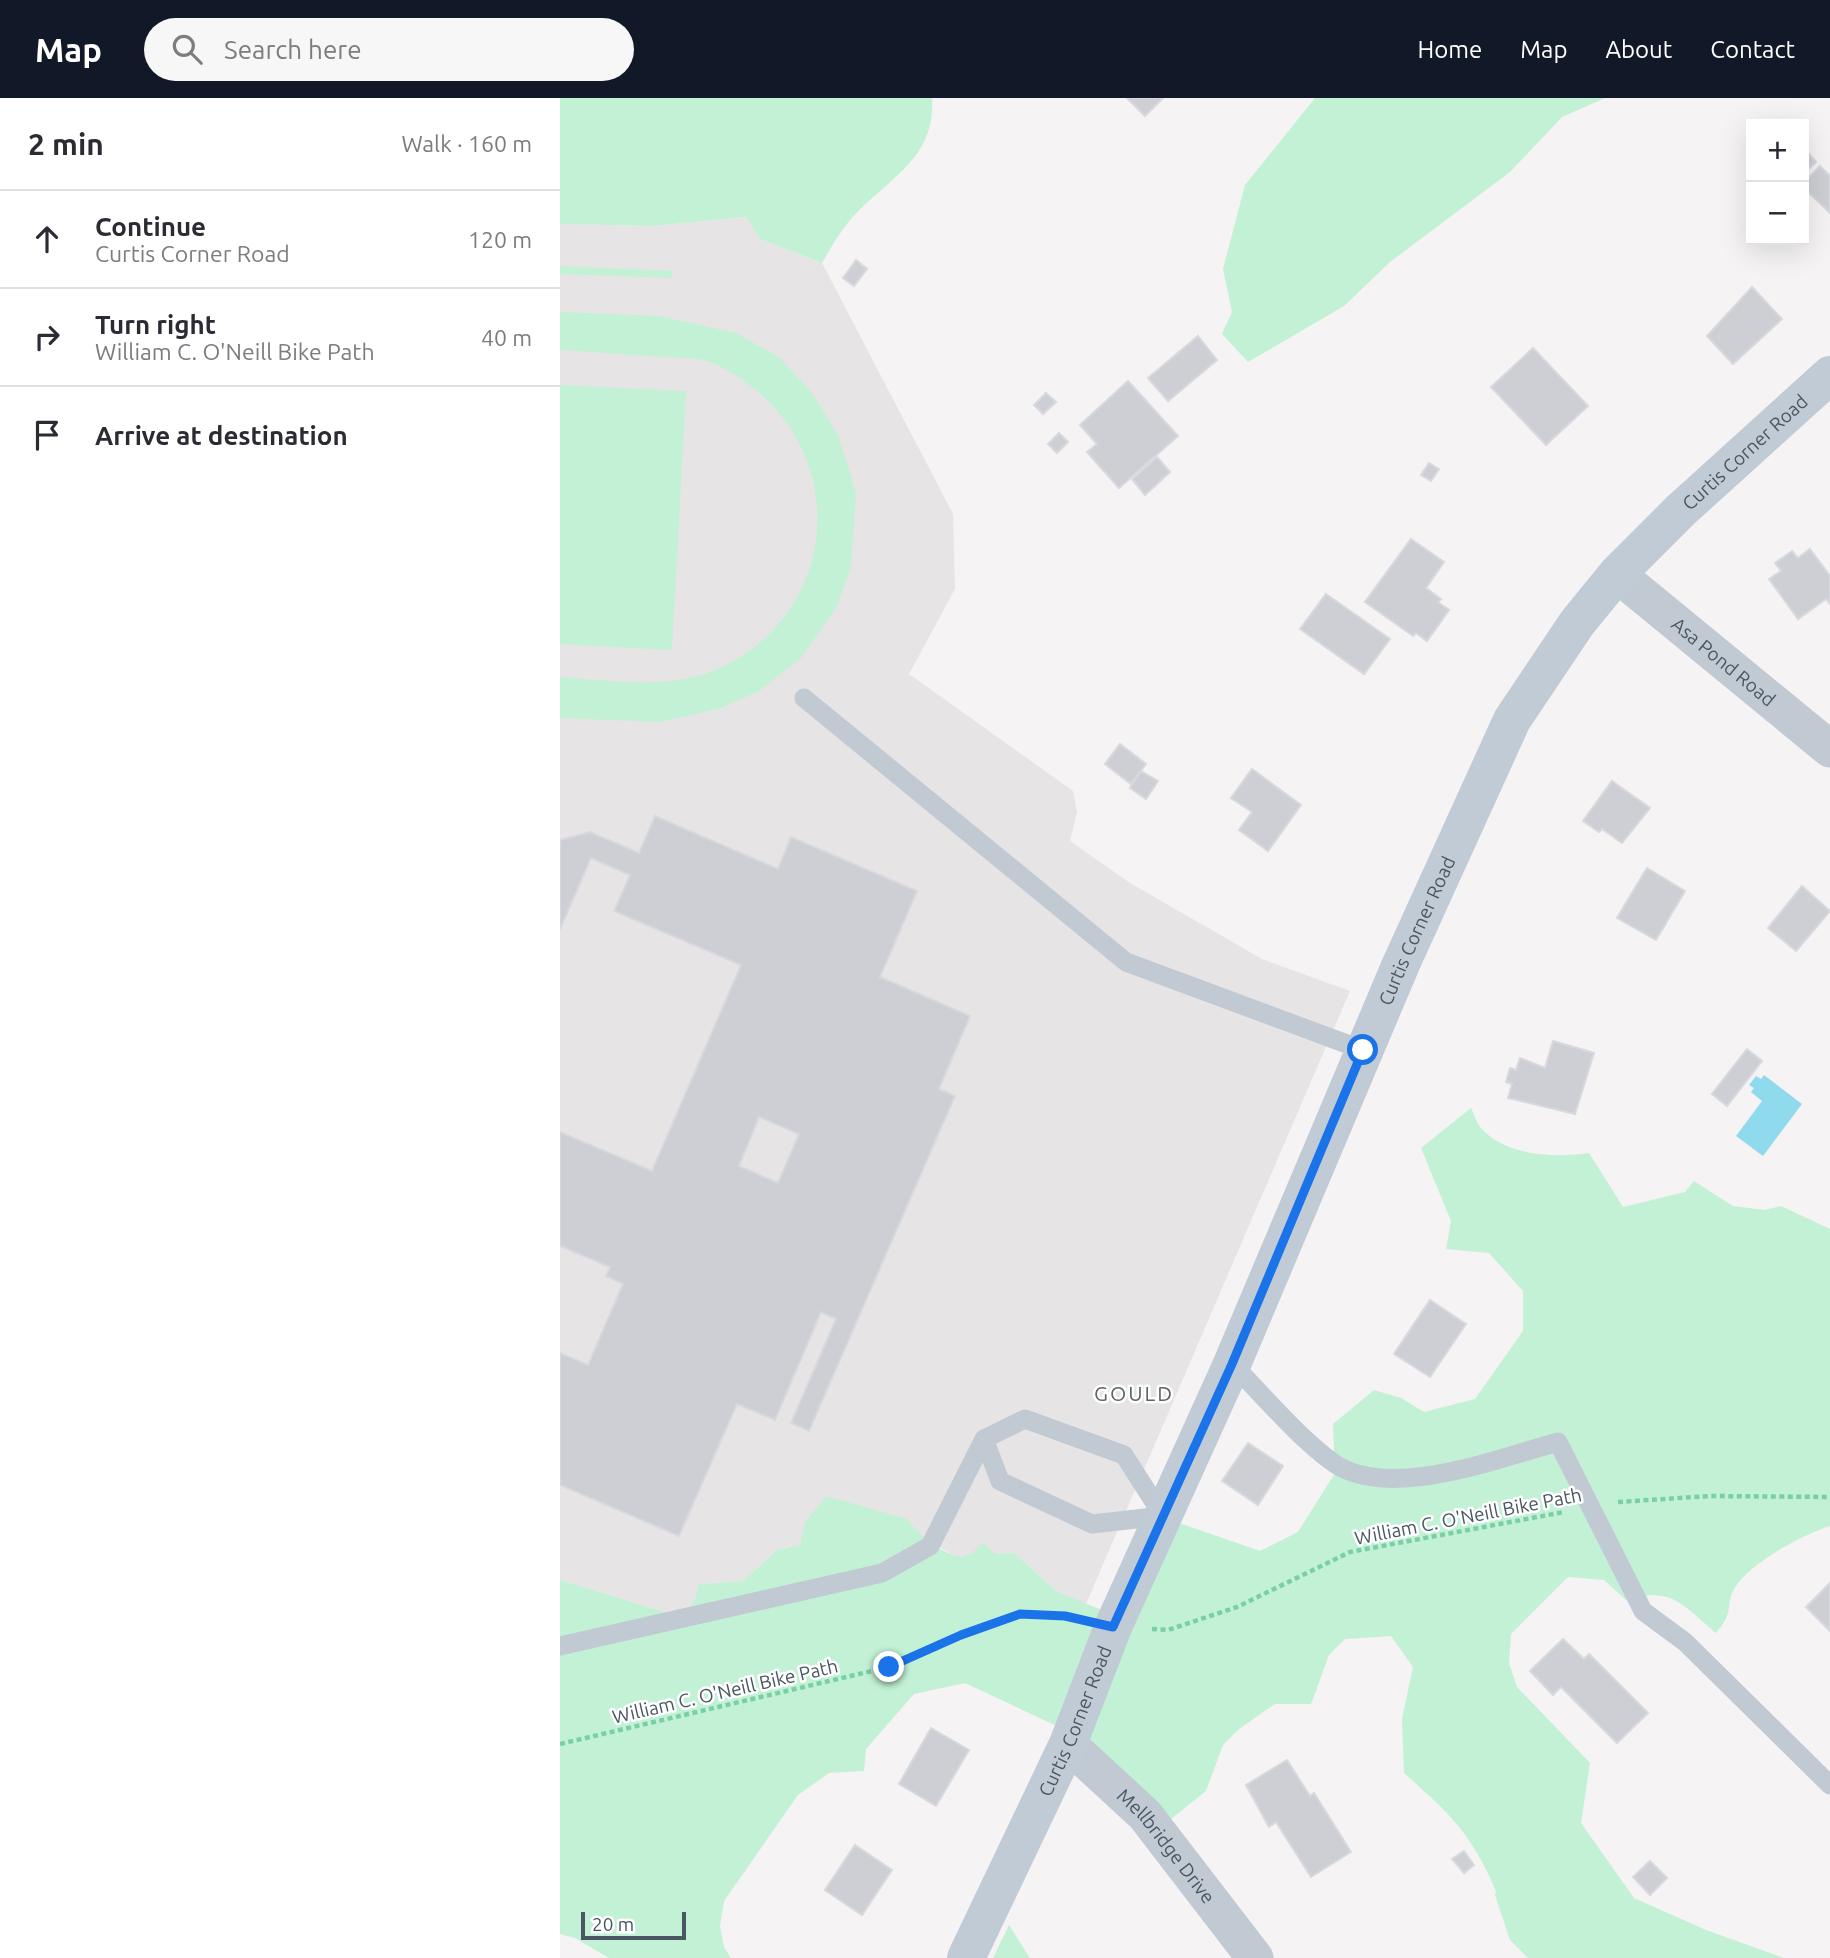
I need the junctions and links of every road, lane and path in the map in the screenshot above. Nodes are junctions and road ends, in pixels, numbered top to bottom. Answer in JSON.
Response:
{"nodes":[{"id":1,"x":1830,"y":375,"type":"edge"},
{"id":2,"x":1617,"y":574,"type":"junction"},
{"id":3,"x":804,"y":698,"type":"dead end"},
{"id":4,"x":1830,"y":749,"type":"edge"},
{"id":5,"x":1363,"y":1050,"type":"junction"},
{"id":6,"x":1232,"y":1364,"type":"junction"},
{"id":7,"x":984,"y":1439,"type":"junction"},
{"id":8,"x":1830,"y":1497,"type":"edge"},
{"id":9,"x":1590,"y":1507,"type":"junction"},
{"id":10,"x":1163,"y":1516,"type":"junction"},
{"id":11,"x":1113,"y":1627,"type":"junction"},
{"id":12,"x":560,"y":1646,"type":"edge"},
{"id":13,"x":560,"y":1744,"type":"edge"},
{"id":14,"x":1068,"y":1744,"type":"junction"},
{"id":15,"x":1830,"y":1785,"type":"edge"},
{"id":16,"x":966,"y":1958,"type":"edge"},
{"id":17,"x":1255,"y":1958,"type":"edge"}],
"edges":[{"from":1,"to":2,"type":"street","name":"Curtis Corner Road"},
{"from":2,"to":4,"type":"street","name":"Asa Pond Road"},
{"from":2,"to":5,"type":"street","name":"Curtis Corner Road"},
{"from":3,"to":5,"type":"lane"},
{"from":5,"to":6,"type":"street","name":"Curtis Corner Road"},
{"from":6,"to":9,"type":"lane"},
{"from":6,"to":10,"type":"street","name":"Curtis Corner Road"},
{"from":7,"to":10,"type":"lane"},
{"from":7,"to":10,"type":"lane"},
{"from":7,"to":12,"type":"lane"},
{"from":8,"to":9,"type":"path","name":"William C. O'Neill Bike Path"},
{"from":9,"to":11,"type":"path","name":"William C. O'Neill Bike Path"},
{"from":9,"to":15,"type":"lane"},
{"from":10,"to":11,"type":"street","name":"Curtis Corner Road"},
{"from":11,"to":13,"type":"path","name":"William C. O'Neill Bike Path"},
{"from":11,"to":14,"type":"street","name":"Curtis Corner Road"},
{"from":14,"to":16,"type":"street","name":"Curtis Corner Road"},
{"from":14,"to":17,"type":"street","name":"Mellbridge Drive"}]}
